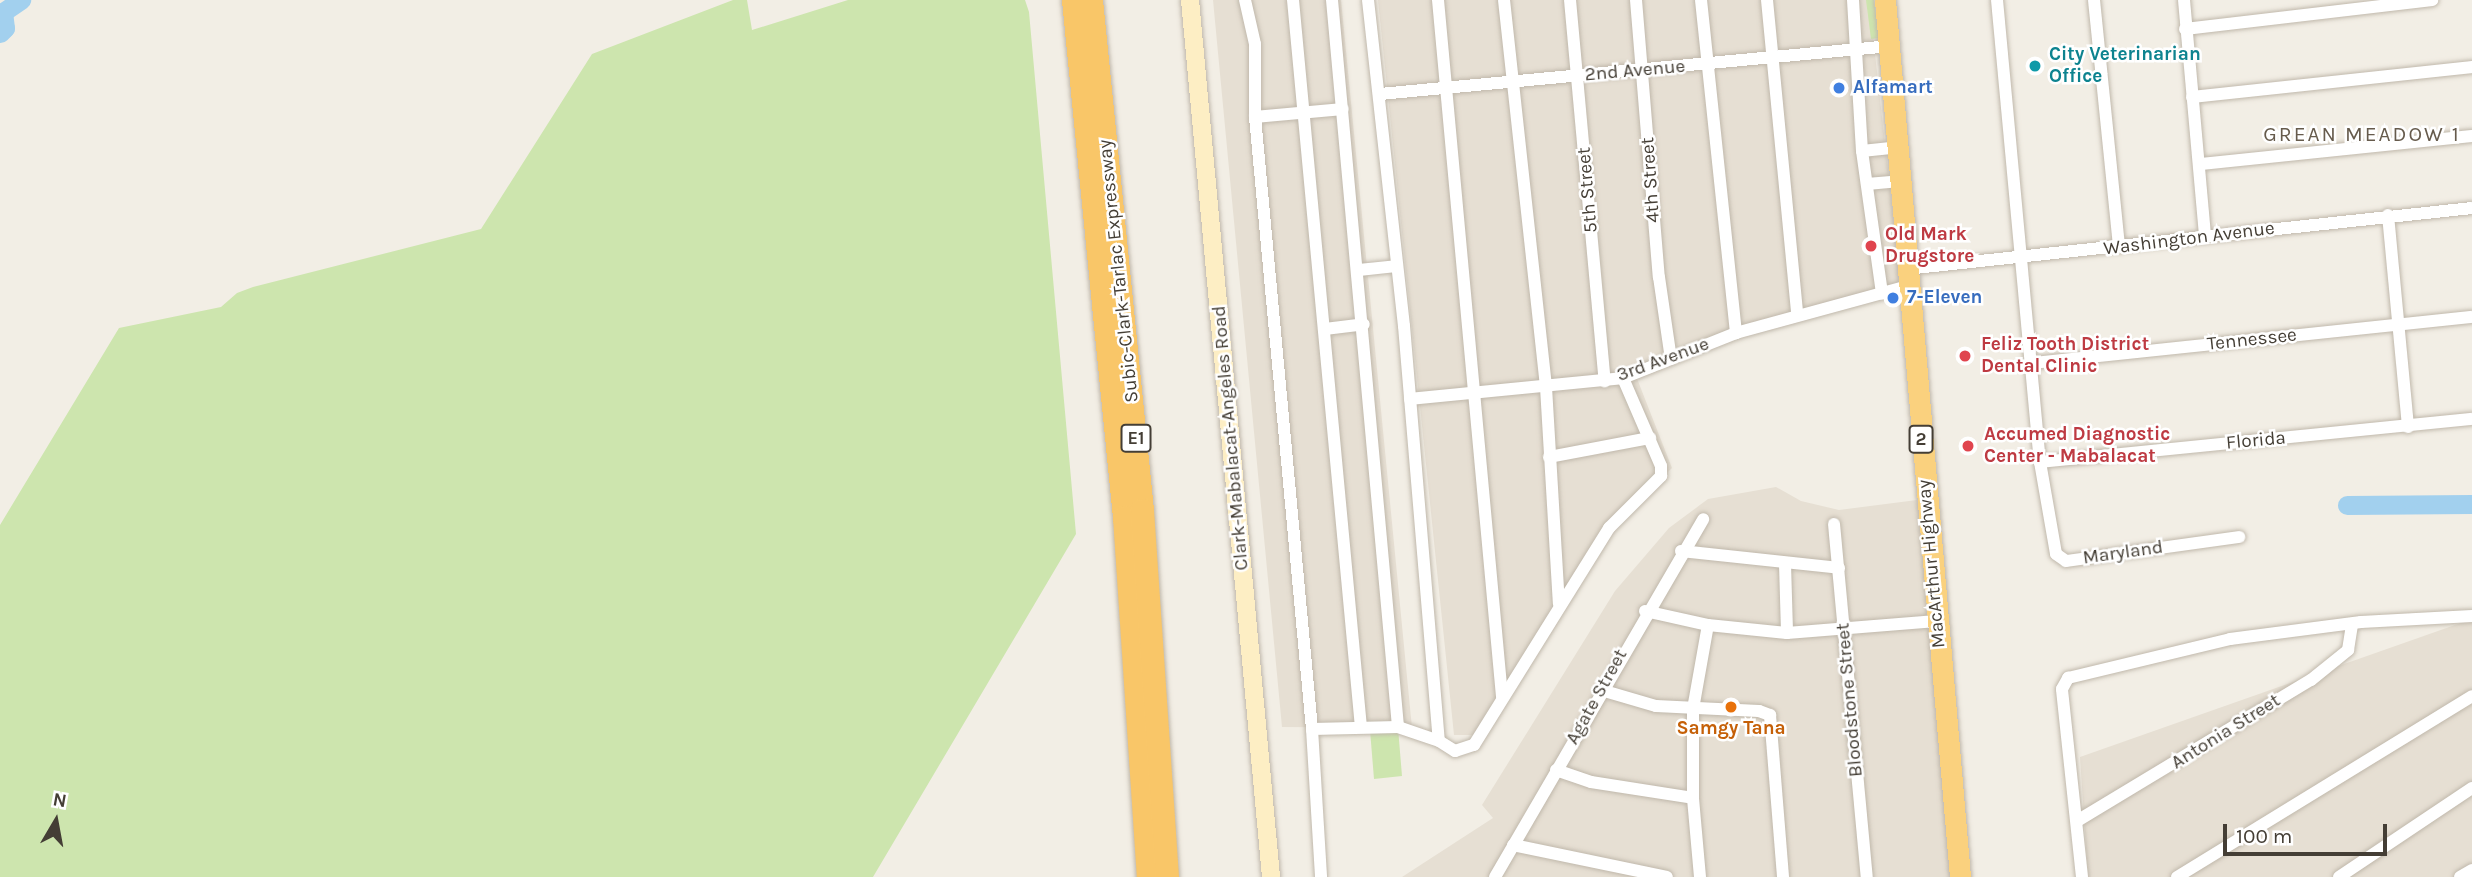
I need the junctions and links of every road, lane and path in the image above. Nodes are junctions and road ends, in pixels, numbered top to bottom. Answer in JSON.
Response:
{"nodes":[{"id":1,"x":1073,"y":0,"type":"edge"},
{"id":2,"x":1091,"y":0,"type":"edge"},
{"id":3,"x":1190,"y":0,"type":"edge"},
{"id":4,"x":1245,"y":0,"type":"edge"},
{"id":5,"x":1293,"y":0,"type":"edge"},
{"id":6,"x":1332,"y":0,"type":"edge"},
{"id":7,"x":1368,"y":0,"type":"edge"},
{"id":8,"x":1438,"y":0,"type":"edge"},
{"id":9,"x":1504,"y":0,"type":"edge"},
{"id":10,"x":1570,"y":0,"type":"edge"},
{"id":11,"x":1636,"y":0,"type":"edge"},
{"id":12,"x":1701,"y":0,"type":"edge"},
{"id":13,"x":1767,"y":0,"type":"edge"},
{"id":14,"x":1853,"y":0,"type":"edge"},
{"id":15,"x":1885,"y":0,"type":"edge"},
{"id":16,"x":1997,"y":0,"type":"edge"},
{"id":17,"x":2094,"y":0,"type":"edge"},
{"id":18,"x":2184,"y":0,"type":"edge"},
{"id":19,"x":2432,"y":0,"type":"edge"},
{"id":20,"x":2185,"y":29,"type":"junction"},
{"id":21,"x":1891,"y":46,"type":"junction"},
{"id":22,"x":1858,"y":52,"type":"junction"},
{"id":23,"x":1772,"y":59,"type":"junction"},
{"id":24,"x":1707,"y":64,"type":"junction"},
{"id":25,"x":2472,"y":67,"type":"edge"},
{"id":26,"x":1643,"y":71,"type":"junction"},
{"id":27,"x":1578,"y":75,"type":"junction"},
{"id":28,"x":1511,"y":82,"type":"junction"},
{"id":29,"x":1446,"y":87,"type":"junction"},
{"id":30,"x":1380,"y":94,"type":"junction"},
{"id":31,"x":2192,"y":97,"type":"junction"},
{"id":32,"x":1343,"y":109,"type":"junction"},
{"id":33,"x":1306,"y":112,"type":"junction"},
{"id":34,"x":1255,"y":117,"type":"junction"},
{"id":35,"x":2472,"y":136,"type":"edge"},
{"id":36,"x":1898,"y":147,"type":"junction"},
{"id":37,"x":1862,"y":151,"type":"junction"},
{"id":38,"x":2201,"y":164,"type":"junction"},
{"id":39,"x":1900,"y":181,"type":"junction"},
{"id":40,"x":1867,"y":184,"type":"junction"},
{"id":41,"x":2472,"y":208,"type":"edge"},
{"id":42,"x":2388,"y":215,"type":"junction"},
{"id":43,"x":2205,"y":237,"type":"junction"},
{"id":44,"x":2119,"y":247,"type":"junction"},
{"id":45,"x":2019,"y":258,"type":"junction"},
{"id":46,"x":1396,"y":266,"type":"junction"},
{"id":47,"x":1359,"y":270,"type":"junction"},
{"id":48,"x":1907,"y":277,"type":"junction"},
{"id":49,"x":1882,"y":294,"type":"junction"},
{"id":50,"x":1797,"y":314,"type":"junction"},
{"id":51,"x":2472,"y":317,"type":"edge"},
{"id":52,"x":1364,"y":324,"type":"junction"},
{"id":53,"x":2400,"y":325,"type":"junction"},
{"id":54,"x":1325,"y":329,"type":"junction"},
{"id":55,"x":1736,"y":333,"type":"junction"},
{"id":56,"x":1671,"y":359,"type":"junction"},
{"id":57,"x":2033,"y":363,"type":"junction"},
{"id":58,"x":1623,"y":379,"type":"junction"},
{"id":59,"x":1605,"y":381,"type":"junction"},
{"id":60,"x":1546,"y":387,"type":"junction"},
{"id":61,"x":1473,"y":393,"type":"junction"},
{"id":62,"x":1410,"y":399,"type":"junction"},
{"id":63,"x":2472,"y":419,"type":"edge"},
{"id":64,"x":2407,"y":427,"type":"junction"},
{"id":65,"x":1650,"y":438,"type":"junction"},
{"id":66,"x":1549,"y":457,"type":"junction"},
{"id":67,"x":2040,"y":462,"type":"junction"},
{"id":68,"x":1703,"y":519,"type":"dead end"},
{"id":69,"x":1834,"y":524,"type":"dead end"},
{"id":70,"x":2239,"y":537,"type":"dead end"},
{"id":71,"x":1681,"y":551,"type":"junction"},
{"id":72,"x":1785,"y":564,"type":"junction"},
{"id":73,"x":1839,"y":568,"type":"junction"},
{"id":74,"x":1559,"y":604,"type":"junction"},
{"id":75,"x":1645,"y":611,"type":"junction"},
{"id":76,"x":2472,"y":616,"type":"edge"},
{"id":77,"x":1937,"y":621,"type":"junction"},
{"id":78,"x":2352,"y":624,"type":"junction"},
{"id":79,"x":1708,"y":625,"type":"junction"},
{"id":80,"x":1842,"y":629,"type":"junction"},
{"id":81,"x":1787,"y":633,"type":"junction"},
{"id":82,"x":1601,"y":690,"type":"junction"},
{"id":83,"x":2472,"y":696,"type":"edge"},
{"id":84,"x":1502,"y":697,"type":"junction"},
{"id":85,"x":1693,"y":709,"type":"junction"},
{"id":86,"x":1361,"y":727,"type":"junction"},
{"id":87,"x":1398,"y":727,"type":"junction"},
{"id":88,"x":1312,"y":729,"type":"junction"},
{"id":89,"x":1440,"y":741,"type":"junction"},
{"id":90,"x":1556,"y":770,"type":"junction"},
{"id":91,"x":2472,"y":788,"type":"edge"},
{"id":92,"x":1693,"y":797,"type":"junction"},
{"id":93,"x":2077,"y":821,"type":"junction"},
{"id":94,"x":1513,"y":845,"type":"junction"},
{"id":95,"x":2472,"y":870,"type":"edge"},
{"id":96,"x":1148,"y":877,"type":"edge"},
{"id":97,"x":1167,"y":877,"type":"edge"},
{"id":98,"x":1271,"y":877,"type":"edge"},
{"id":99,"x":1321,"y":877,"type":"edge"},
{"id":100,"x":1495,"y":877,"type":"edge"},
{"id":101,"x":1667,"y":877,"type":"edge"},
{"id":102,"x":1700,"y":877,"type":"edge"},
{"id":103,"x":1783,"y":877,"type":"edge"},
{"id":104,"x":1867,"y":877,"type":"edge"},
{"id":105,"x":1959,"y":877,"type":"edge"},
{"id":106,"x":2082,"y":877,"type":"edge"},
{"id":107,"x":2177,"y":877,"type":"edge"},
{"id":108,"x":2339,"y":877,"type":"edge"},
{"id":109,"x":2460,"y":877,"type":"edge"}],
"edges":[{"from":1,"to":96,"type":"highway","name":"Subic-Clark-Tarlac Expressway","number":"E1"},
{"from":2,"to":97,"type":"highway","name":"Subic-Clark-Tarlac Expressway","number":"E1"},
{"from":3,"to":98,"type":"main road","name":"Clark-Mabalacat-Angeles Road"},
{"from":4,"to":34,"type":"street"},
{"from":5,"to":33,"type":"street"},
{"from":6,"to":32,"type":"street"},
{"from":7,"to":30,"type":"street"},
{"from":8,"to":29,"type":"street"},
{"from":9,"to":28,"type":"street"},
{"from":10,"to":27,"type":"street","name":"5th Street"},
{"from":11,"to":26,"type":"street","name":"4th Street"},
{"from":12,"to":24,"type":"street"},
{"from":13,"to":23,"type":"street"},
{"from":14,"to":22,"type":"street"},
{"from":15,"to":21,"type":"highway","name":"MacArthur Highway","number":"2"},
{"from":16,"to":45,"type":"street","name":"Maryland"},
{"from":17,"to":44,"type":"street"},
{"from":18,"to":20,"type":"street"},
{"from":19,"to":20,"type":"street"},
{"from":20,"to":31,"type":"street"},
{"from":21,"to":22,"type":"street","name":"2nd Avenue"},
{"from":21,"to":36,"type":"highway","name":"MacArthur Highway","number":"2"},
{"from":22,"to":23,"type":"street","name":"2nd Avenue"},
{"from":22,"to":37,"type":"street"},
{"from":23,"to":24,"type":"street","name":"2nd Avenue"},
{"from":23,"to":50,"type":"street"},
{"from":24,"to":26,"type":"street","name":"2nd Avenue"},
{"from":24,"to":55,"type":"street"},
{"from":25,"to":31,"type":"street"},
{"from":26,"to":27,"type":"street","name":"2nd Avenue"},
{"from":26,"to":56,"type":"street","name":"4th Street"},
{"from":27,"to":28,"type":"street","name":"2nd Avenue"},
{"from":27,"to":59,"type":"street","name":"5th Street"},
{"from":28,"to":29,"type":"street","name":"2nd Avenue"},
{"from":28,"to":60,"type":"street"},
{"from":29,"to":30,"type":"street","name":"2nd Avenue"},
{"from":29,"to":61,"type":"street"},
{"from":30,"to":46,"type":"street"},
{"from":31,"to":38,"type":"street"},
{"from":32,"to":33,"type":"street"},
{"from":32,"to":47,"type":"street"},
{"from":33,"to":34,"type":"street"},
{"from":33,"to":54,"type":"street"},
{"from":34,"to":88,"type":"street"},
{"from":35,"to":38,"type":"street"},
{"from":36,"to":37,"type":"street"},
{"from":36,"to":39,"type":"highway","name":"MacArthur Highway","number":"2"},
{"from":37,"to":40,"type":"street"},
{"from":38,"to":43,"type":"street"},
{"from":39,"to":40,"type":"street"},
{"from":39,"to":48,"type":"highway","name":"MacArthur Highway","number":"2"},
{"from":40,"to":49,"type":"street"},
{"from":41,"to":42,"type":"street","name":"Washington Avenue"},
{"from":42,"to":43,"type":"street","name":"Washington Avenue"},
{"from":42,"to":53,"type":"street"},
{"from":43,"to":44,"type":"street","name":"Washington Avenue"},
{"from":44,"to":45,"type":"street","name":"Washington Avenue"},
{"from":45,"to":48,"type":"street","name":"Washington Avenue"},
{"from":45,"to":57,"type":"street","name":"Maryland"},
{"from":46,"to":47,"type":"street"},
{"from":46,"to":62,"type":"street"},
{"from":47,"to":52,"type":"street"},
{"from":48,"to":49,"type":"street","name":"3rd Avenue"},
{"from":48,"to":77,"type":"highway","name":"MacArthur Highway","number":"2"},
{"from":49,"to":50,"type":"street","name":"3rd Avenue"},
{"from":50,"to":55,"type":"street","name":"3rd Avenue"},
{"from":51,"to":53,"type":"street","name":"Tennessee"},
{"from":52,"to":54,"type":"street"},
{"from":52,"to":87,"type":"street"},
{"from":53,"to":57,"type":"street","name":"Tennessee"},
{"from":53,"to":64,"type":"street"},
{"from":54,"to":86,"type":"street"},
{"from":55,"to":56,"type":"street","name":"3rd Avenue"},
{"from":56,"to":58,"type":"street","name":"3rd Avenue"},
{"from":57,"to":67,"type":"street","name":"Maryland"},
{"from":58,"to":59,"type":"street","name":"3rd Avenue"},
{"from":58,"to":65,"type":"street"},
{"from":59,"to":60,"type":"street","name":"3rd Avenue"},
{"from":60,"to":61,"type":"street","name":"3rd Avenue"},
{"from":60,"to":66,"type":"street"},
{"from":61,"to":62,"type":"street","name":"3rd Avenue"},
{"from":61,"to":84,"type":"street"},
{"from":62,"to":89,"type":"street"},
{"from":63,"to":64,"type":"street","name":"Florida"},
{"from":64,"to":67,"type":"street","name":"Florida"},
{"from":65,"to":66,"type":"street"},
{"from":65,"to":74,"type":"street"},
{"from":66,"to":74,"type":"street"},
{"from":67,"to":70,"type":"street","name":"Maryland"},
{"from":68,"to":71,"type":"street","name":"Agate Street"},
{"from":69,"to":73,"type":"street","name":"Bloodstone Street"},
{"from":71,"to":72,"type":"street"},
{"from":71,"to":75,"type":"street","name":"Agate Street"},
{"from":72,"to":73,"type":"street"},
{"from":72,"to":81,"type":"street"},
{"from":73,"to":80,"type":"street","name":"Bloodstone Street"},
{"from":74,"to":84,"type":"street"},
{"from":75,"to":79,"type":"street"},
{"from":75,"to":82,"type":"street","name":"Agate Street"},
{"from":76,"to":78,"type":"street"},
{"from":77,"to":80,"type":"street"},
{"from":77,"to":105,"type":"highway","name":"MacArthur Highway","number":"2"},
{"from":78,"to":93,"type":"street","name":"Antonia Street"},
{"from":78,"to":93,"type":"street"},
{"from":79,"to":81,"type":"street"},
{"from":79,"to":85,"type":"street"},
{"from":80,"to":81,"type":"street"},
{"from":80,"to":104,"type":"street","name":"Bloodstone Street"},
{"from":82,"to":85,"type":"street"},
{"from":82,"to":90,"type":"street","name":"Agate Street"},
{"from":83,"to":107,"type":"street"},
{"from":84,"to":89,"type":"street"},
{"from":85,"to":92,"type":"street"},
{"from":85,"to":103,"type":"street"},
{"from":86,"to":87,"type":"street"},
{"from":86,"to":88,"type":"street"},
{"from":87,"to":89,"type":"street"},
{"from":88,"to":99,"type":"street"},
{"from":90,"to":92,"type":"street"},
{"from":90,"to":94,"type":"street","name":"Agate Street"},
{"from":91,"to":108,"type":"street"},
{"from":92,"to":102,"type":"street"},
{"from":93,"to":106,"type":"street"},
{"from":94,"to":100,"type":"street","name":"Agate Street"},
{"from":94,"to":101,"type":"street"},
{"from":95,"to":109,"type":"street"}]}
